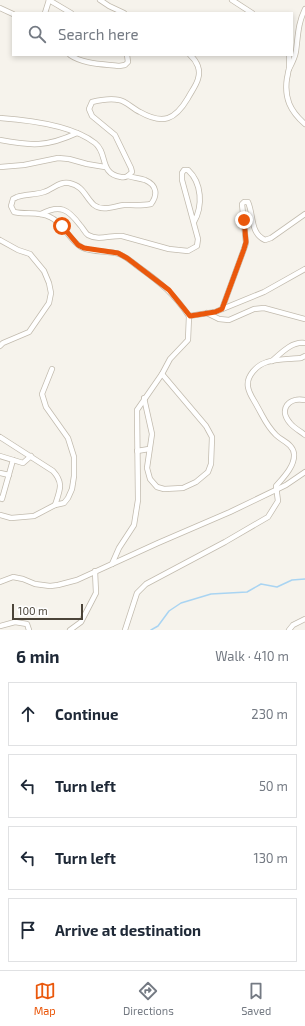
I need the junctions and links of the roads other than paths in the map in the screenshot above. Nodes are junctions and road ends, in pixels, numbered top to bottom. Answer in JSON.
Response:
{"nodes":[{"id":1,"x":49,"y":0,"type":"edge"},
{"id":2,"x":100,"y":0,"type":"edge"},
{"id":3,"x":232,"y":0,"type":"edge"},
{"id":4,"x":0,"y":8,"type":"edge"},
{"id":5,"x":305,"y":9,"type":"edge"},
{"id":6,"x":45,"y":12,"type":"edge"},
{"id":7,"x":69,"y":12,"type":"edge"},
{"id":8,"x":122,"y":12,"type":"edge"},
{"id":9,"x":250,"y":12,"type":"edge"},
{"id":10,"x":12,"y":14,"type":"edge"},
{"id":11,"x":71,"y":56,"type":"edge"},
{"id":12,"x":127,"y":56,"type":"edge"},
{"id":13,"x":191,"y":56,"type":"edge"},
{"id":14,"x":289,"y":56,"type":"edge"},
{"id":15,"x":289,"y":69,"type":"junction"},
{"id":16,"x":0,"y":118,"type":"edge"},
{"id":17,"x":305,"y":124,"type":"edge"},
{"id":18,"x":77,"y":133,"type":"junction"},
{"id":19,"x":0,"y":140,"type":"edge"},
{"id":20,"x":106,"y":166,"type":"junction"},
{"id":21,"x":0,"y":167,"type":"edge"},
{"id":22,"x":128,"y":176,"type":"junction"},
{"id":23,"x":41,"y":214,"type":"junction"},
{"id":24,"x":305,"y":214,"type":"edge"},
{"id":25,"x":194,"y":222,"type":"junction"},
{"id":26,"x":0,"y":240,"type":"edge"},
{"id":27,"x":305,"y":269,"type":"edge"},
{"id":28,"x":222,"y":309,"type":"junction"},
{"id":29,"x":207,"y":313,"type":"junction"},
{"id":30,"x":190,"y":316,"type":"junction"},
{"id":31,"x":305,"y":319,"type":"edge"},
{"id":32,"x":305,"y":343,"type":"edge"},
{"id":33,"x":0,"y":346,"type":"edge"},
{"id":34,"x":305,"y":356,"type":"edge"},
{"id":35,"x":272,"y":361,"type":"junction"},
{"id":36,"x":52,"y":369,"type":"dead end"},
{"id":37,"x":162,"y":374,"type":"junction"},
{"id":38,"x":144,"y":398,"type":"junction"},
{"id":39,"x":305,"y":400,"type":"edge"},
{"id":40,"x":305,"y":435,"type":"edge"},
{"id":41,"x":0,"y":437,"type":"edge"},
{"id":42,"x":149,"y":448,"type":"junction"},
{"id":43,"x":137,"y":451,"type":"junction"},
{"id":44,"x":0,"y":456,"type":"edge"},
{"id":45,"x":31,"y":456,"type":"junction"},
{"id":46,"x":13,"y":460,"type":"junction"},
{"id":47,"x":0,"y":472,"type":"edge"},
{"id":48,"x":305,"y":472,"type":"edge"},
{"id":49,"x":9,"y":475,"type":"junction"},
{"id":50,"x":276,"y":490,"type":"junction"},
{"id":51,"x":0,"y":498,"type":"edge"},
{"id":52,"x":55,"y":505,"type":"junction"},
{"id":53,"x":0,"y":515,"type":"edge"},
{"id":54,"x":112,"y":564,"type":"junction"},
{"id":55,"x":95,"y":571,"type":"junction"},
{"id":56,"x":0,"y":582,"type":"edge"},
{"id":57,"x":305,"y":619,"type":"edge"},
{"id":58,"x":0,"y":626,"type":"edge"},
{"id":59,"x":28,"y":630,"type":"edge"},
{"id":60,"x":70,"y":630,"type":"edge"},
{"id":61,"x":125,"y":630,"type":"edge"},
{"id":62,"x":289,"y":630,"type":"edge"}],
"edges":[{"from":1,"to":6,"type":"lane"},
{"from":1,"to":7,"type":"lane"},
{"from":2,"to":8,"type":"lane"},
{"from":3,"to":9,"type":"lane"},
{"from":4,"to":10,"type":"lane"},
{"from":5,"to":15,"type":"lane"},
{"from":11,"to":12,"type":"lane"},
{"from":13,"to":22,"type":"lane"},
{"from":14,"to":15,"type":"lane"},
{"from":15,"to":17,"type":"lane"},
{"from":16,"to":18,"type":"lane"},
{"from":18,"to":19,"type":"lane"},
{"from":18,"to":20,"type":"lane"},
{"from":20,"to":21,"type":"lane"},
{"from":20,"to":22,"type":"lane"},
{"from":22,"to":23,"type":"lane"},
{"from":23,"to":25,"type":"lane"},
{"from":23,"to":30,"type":"lane"},
{"from":24,"to":28,"type":"lane"},
{"from":25,"to":25,"type":"lane"},
{"from":26,"to":33,"type":"lane"},
{"from":27,"to":28,"type":"lane"},
{"from":28,"to":29,"type":"lane"},
{"from":29,"to":30,"type":"lane"},
{"from":29,"to":31,"type":"lane"},
{"from":30,"to":37,"type":"lane"},
{"from":32,"to":35,"type":"lane"},
{"from":34,"to":35,"type":"lane"},
{"from":35,"to":50,"type":"lane"},
{"from":36,"to":52,"type":"lane"},
{"from":37,"to":38,"type":"lane"},
{"from":37,"to":42,"type":"lane"},
{"from":38,"to":42,"type":"lane"},
{"from":38,"to":43,"type":"lane"},
{"from":39,"to":40,"type":"lane"},
{"from":41,"to":45,"type":"lane"},
{"from":42,"to":43,"type":"lane"},
{"from":43,"to":54,"type":"lane"},
{"from":44,"to":46,"type":"lane"},
{"from":45,"to":46,"type":"lane"},
{"from":45,"to":52,"type":"lane"},
{"from":46,"to":49,"type":"lane"},
{"from":47,"to":49,"type":"lane"},
{"from":48,"to":50,"type":"lane"},
{"from":49,"to":51,"type":"lane"},
{"from":50,"to":54,"type":"lane"},
{"from":50,"to":61,"type":"lane"},
{"from":52,"to":53,"type":"lane"},
{"from":54,"to":55,"type":"lane"},
{"from":55,"to":56,"type":"lane"},
{"from":55,"to":60,"type":"lane"},
{"from":57,"to":62,"type":"lane"},
{"from":58,"to":59,"type":"lane"}]}
